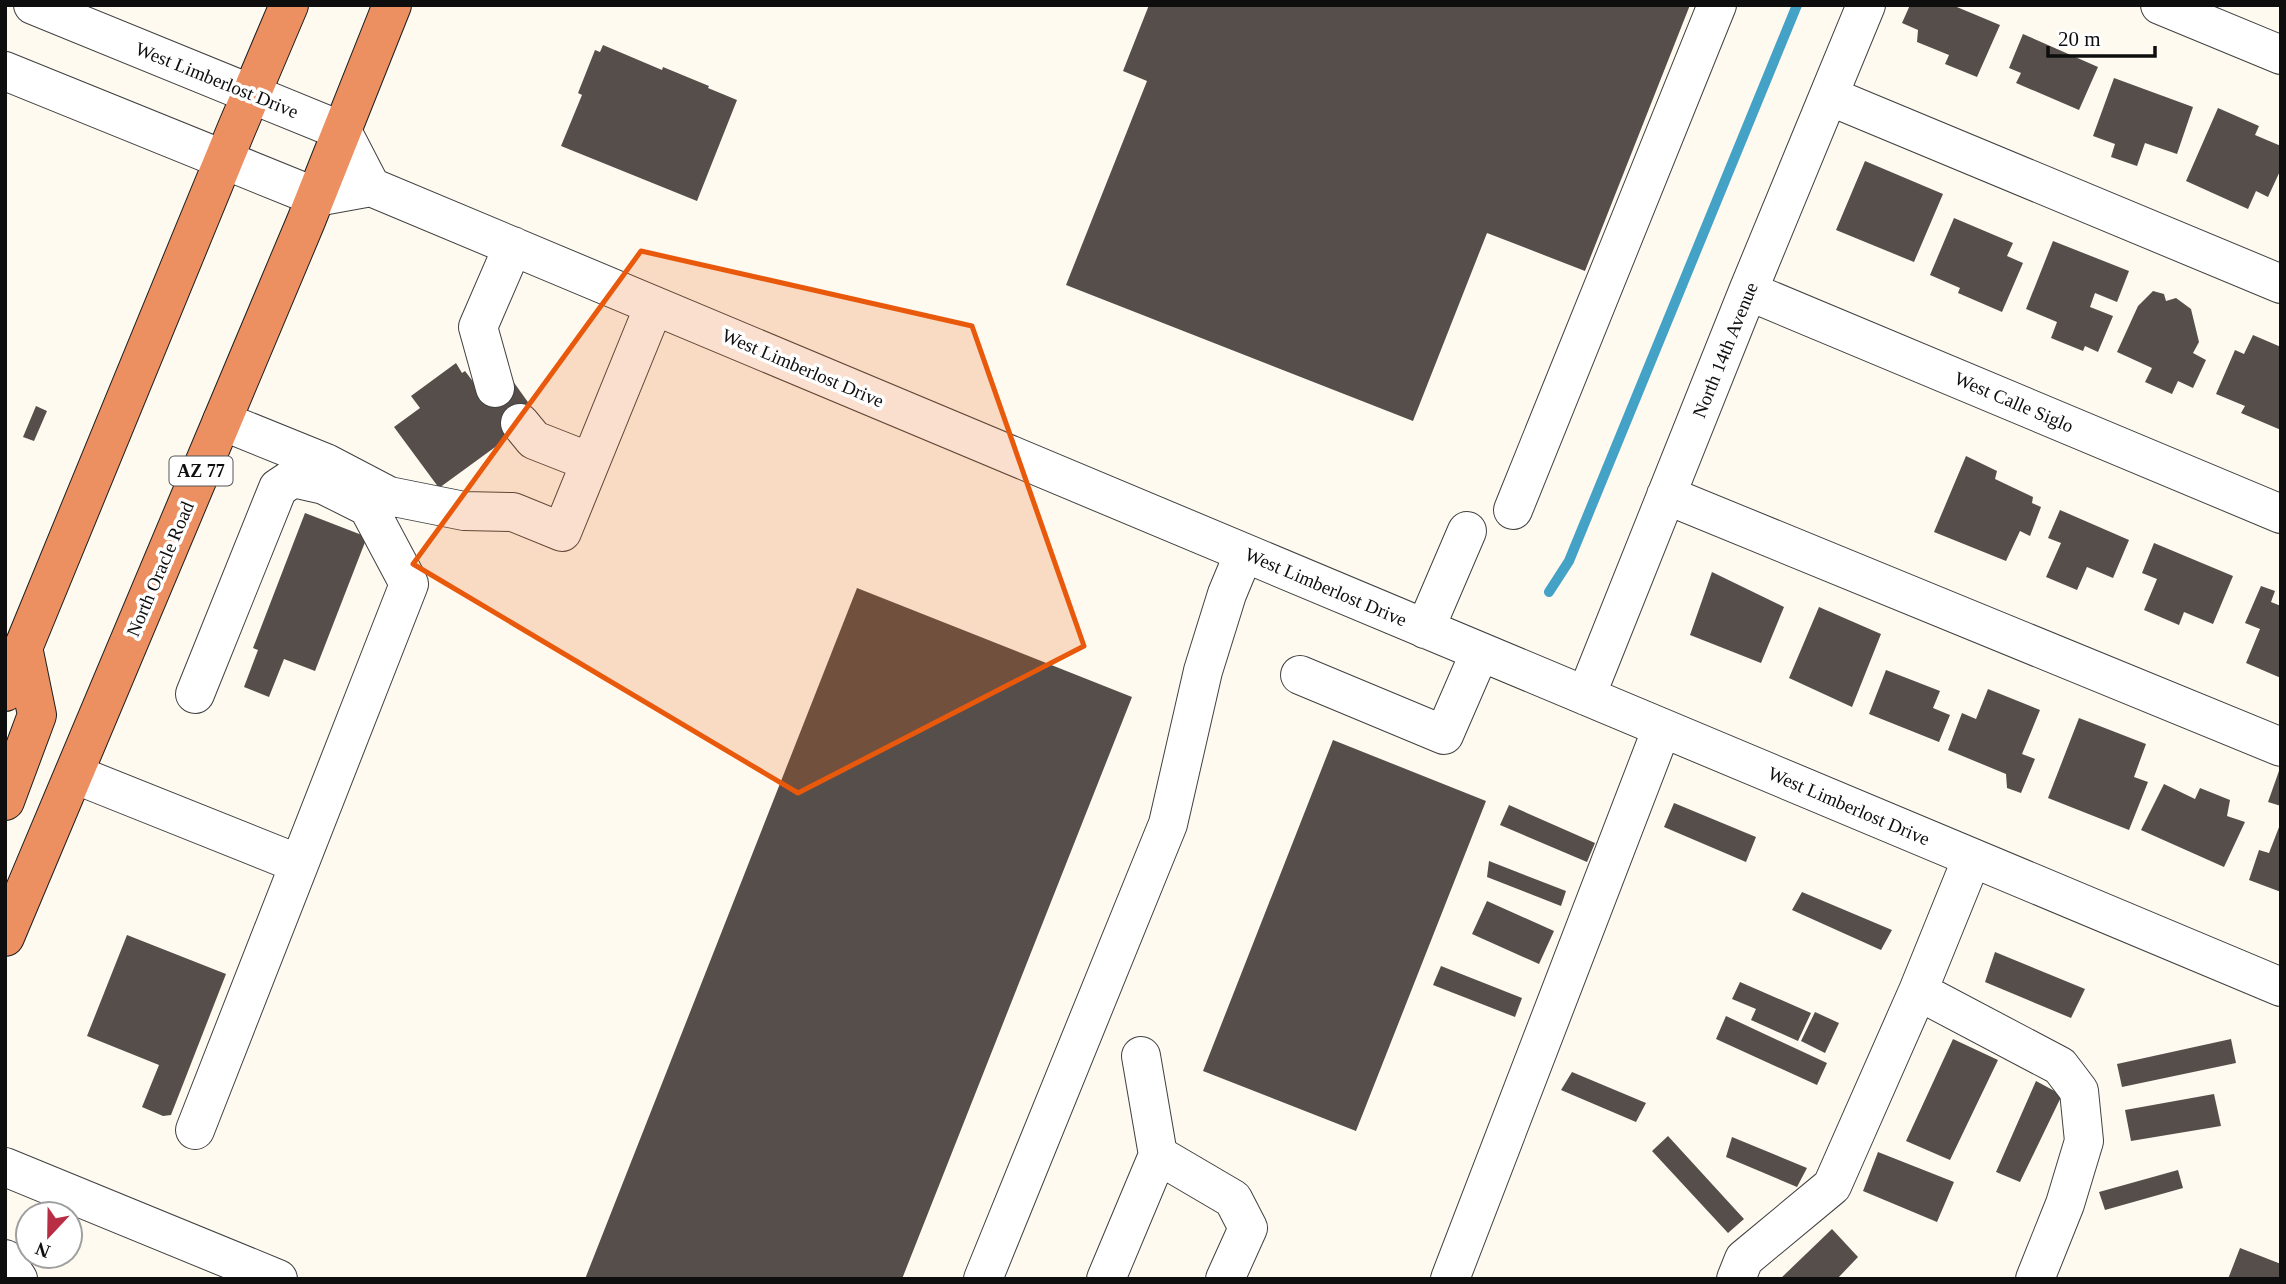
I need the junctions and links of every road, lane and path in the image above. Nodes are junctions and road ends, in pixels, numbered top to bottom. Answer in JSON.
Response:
{"nodes":[{"id":1,"x":33,"y":5,"type":"edge"},
{"id":2,"x":289,"y":5,"type":"edge"},
{"id":3,"x":392,"y":5,"type":"edge"},
{"id":4,"x":1717,"y":5,"type":"edge"},
{"id":5,"x":1867,"y":5,"type":"edge"},
{"id":6,"x":2160,"y":5,"type":"edge"},
{"id":7,"x":2281,"y":55,"type":"edge"},
{"id":8,"x":5,"y":71,"type":"edge"},
{"id":9,"x":251,"y":94,"type":"junction"},
{"id":10,"x":1829,"y":96,"type":"junction"},
{"id":11,"x":342,"y":131,"type":"junction"},
{"id":12,"x":224,"y":159,"type":"junction"},
{"id":13,"x":371,"y":187,"type":"junction"},
{"id":14,"x":316,"y":197,"type":"junction"},
{"id":15,"x":513,"y":246,"type":"junction"},
{"id":16,"x":2281,"y":284,"type":"edge"},
{"id":17,"x":1748,"y":291,"type":"junction"},
{"id":18,"x":654,"y":306,"type":"junction"},
{"id":19,"x":495,"y":388,"type":"dead end"},
{"id":20,"x":222,"y":421,"type":"junction"},
{"id":21,"x":520,"y":423,"type":"dead end"},
{"id":22,"x":590,"y":462,"type":"junction"},
{"id":23,"x":1666,"y":495,"type":"junction"},
{"id":24,"x":1513,"y":510,"type":"dead end"},
{"id":25,"x":2281,"y":514,"type":"edge"},
{"id":26,"x":1467,"y":531,"type":"dead end"},
{"id":27,"x":1244,"y":553,"type":"junction"},
{"id":28,"x":1425,"y":629,"type":"junction"},
{"id":29,"x":14,"y":643,"type":"edge"},
{"id":30,"x":1480,"y":652,"type":"junction"},
{"id":31,"x":1300,"y":675,"type":"dead end"},
{"id":32,"x":5,"y":692,"type":"edge"},
{"id":33,"x":195,"y":694,"type":"dead end"},
{"id":34,"x":1586,"y":696,"type":"junction"},
{"id":35,"x":1662,"y":728,"type":"junction"},
{"id":36,"x":2281,"y":747,"type":"edge"},
{"id":37,"x":74,"y":774,"type":"junction"},
{"id":38,"x":5,"y":801,"type":"edge"},
{"id":39,"x":1972,"y":858,"type":"junction"},
{"id":40,"x":299,"y":864,"type":"junction"},
{"id":41,"x":5,"y":937,"type":"edge"},
{"id":42,"x":2281,"y":988,"type":"edge"},
{"id":43,"x":1918,"y":990,"type":"junction"},
{"id":44,"x":1141,"y":1056,"type":"dead end"},
{"id":45,"x":195,"y":1130,"type":"dead end"},
{"id":46,"x":1158,"y":1155,"type":"junction"},
{"id":47,"x":5,"y":1167,"type":"edge"},
{"id":48,"x":5,"y":1259,"type":"edge"},
{"id":49,"x":18,"y":1279,"type":"edge"},
{"id":50,"x":278,"y":1279,"type":"edge"},
{"id":51,"x":983,"y":1279,"type":"edge"},
{"id":52,"x":1106,"y":1279,"type":"edge"},
{"id":53,"x":1225,"y":1279,"type":"edge"},
{"id":54,"x":1450,"y":1279,"type":"edge"},
{"id":55,"x":1736,"y":1279,"type":"edge"},
{"id":56,"x":2035,"y":1279,"type":"edge"}],
"edges":[{"from":1,"to":9,"type":"street","name":"West Limberlost Drive"},
{"from":2,"to":9,"type":"highway"},
{"from":3,"to":11,"type":"highway","name":"North Oracle Road","number":"AZ 77"},
{"from":4,"to":24,"type":"street"},
{"from":5,"to":10,"type":"street","name":"North 14th Avenue"},
{"from":6,"to":7,"type":"street"},
{"from":8,"to":12,"type":"street"},
{"from":9,"to":11,"type":"street","name":"West Limberlost Drive"},
{"from":9,"to":12,"type":"highway"},
{"from":10,"to":16,"type":"street"},
{"from":10,"to":17,"type":"street","name":"North 14th Avenue"},
{"from":11,"to":13,"type":"street"},
{"from":11,"to":14,"type":"highway","name":"North Oracle Road","number":"AZ 77"},
{"from":12,"to":14,"type":"street"},
{"from":12,"to":29,"type":"highway"},
{"from":13,"to":14,"type":"street"},
{"from":13,"to":15,"type":"street","name":"West Limberlost Drive"},
{"from":14,"to":20,"type":"highway","name":"North Oracle Road","number":"AZ 77"},
{"from":15,"to":18,"type":"street","name":"West Limberlost Drive"},
{"from":15,"to":19,"type":"street"},
{"from":17,"to":23,"type":"street","name":"North 14th Avenue"},
{"from":17,"to":25,"type":"street","name":"West Calle Siglo"},
{"from":18,"to":22,"type":"street"},
{"from":18,"to":27,"type":"street","name":"West Limberlost Drive"},
{"from":20,"to":22,"type":"street"},
{"from":20,"to":37,"type":"highway","name":"North Oracle Road","number":"AZ 77"},
{"from":21,"to":22,"type":"street"},
{"from":23,"to":34,"type":"street","name":"North 14th Avenue"},
{"from":23,"to":36,"type":"street"},
{"from":26,"to":28,"type":"street"},
{"from":27,"to":28,"type":"street","name":"West Limberlost Drive"},
{"from":27,"to":51,"type":"street"},
{"from":28,"to":30,"type":"street","name":"West Limberlost Drive"},
{"from":29,"to":32,"type":"highway"},
{"from":29,"to":38,"type":"highway"},
{"from":30,"to":31,"type":"street"},
{"from":30,"to":34,"type":"street","name":"West Limberlost Drive"},
{"from":33,"to":40,"type":"street"},
{"from":34,"to":35,"type":"street","name":"West Limberlost Drive"},
{"from":35,"to":39,"type":"street","name":"West Limberlost Drive"},
{"from":35,"to":54,"type":"street"},
{"from":37,"to":40,"type":"street"},
{"from":37,"to":41,"type":"highway","name":"North Oracle Road","number":"AZ 77"},
{"from":39,"to":42,"type":"street","name":"West Limberlost Drive"},
{"from":39,"to":43,"type":"street"},
{"from":40,"to":45,"type":"street"},
{"from":43,"to":55,"type":"street"},
{"from":43,"to":56,"type":"street"},
{"from":44,"to":46,"type":"street"},
{"from":46,"to":52,"type":"street"},
{"from":46,"to":53,"type":"street"},
{"from":47,"to":50,"type":"street"},
{"from":48,"to":49,"type":"street"}]}
